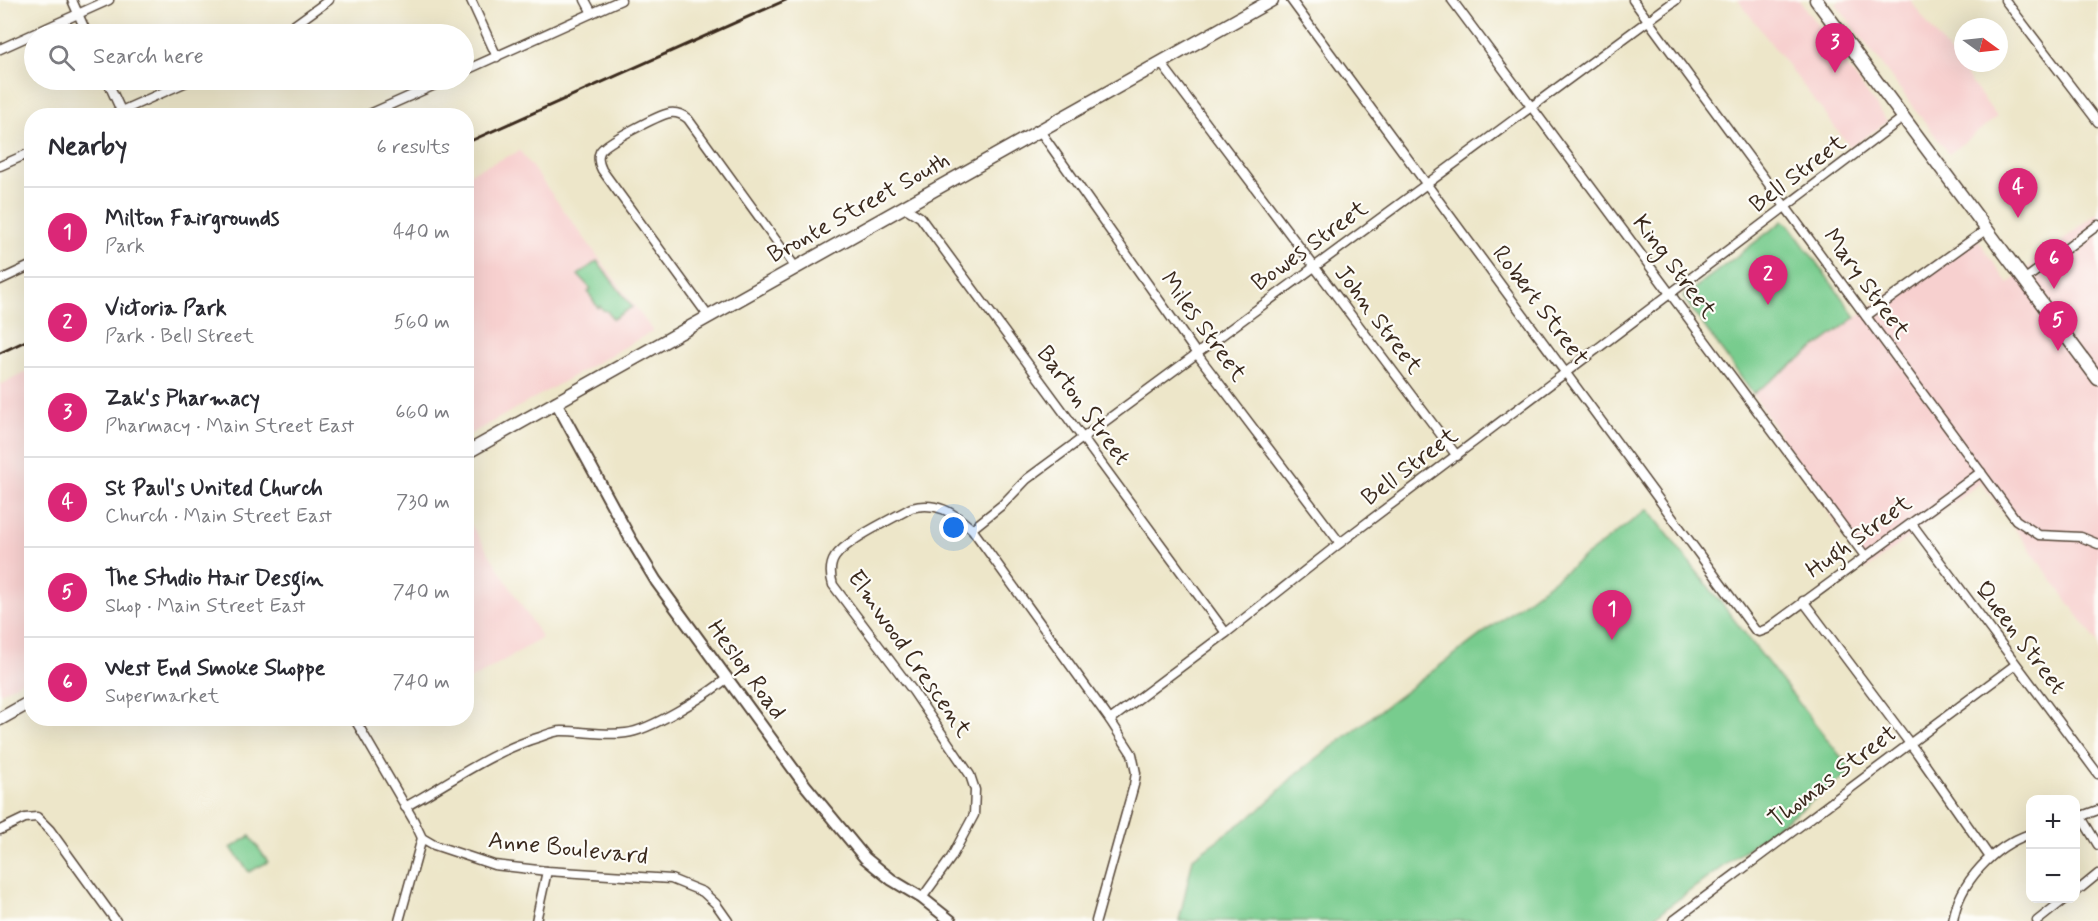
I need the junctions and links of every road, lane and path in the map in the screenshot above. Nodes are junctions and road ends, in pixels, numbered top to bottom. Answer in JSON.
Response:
{"nodes":[{"id":1,"x":72,"y":0,"type":"edge"},
{"id":2,"x":110,"y":0,"type":"edge"},
{"id":3,"x":329,"y":0,"type":"edge"},
{"id":4,"x":471,"y":0,"type":"edge"},
{"id":5,"x":585,"y":0,"type":"edge"},
{"id":6,"x":621,"y":0,"type":"edge"},
{"id":7,"x":1272,"y":0,"type":"edge"},
{"id":8,"x":1291,"y":0,"type":"edge"},
{"id":9,"x":1452,"y":0,"type":"edge"},
{"id":10,"x":1633,"y":0,"type":"edge"},
{"id":11,"x":1676,"y":0,"type":"edge"},
{"id":12,"x":2005,"y":0,"type":"edge"},
{"id":13,"x":1821,"y":1,"type":"edge"},
{"id":14,"x":78,"y":14,"type":"junction"},
{"id":15,"x":592,"y":14,"type":"junction"},
{"id":16,"x":1648,"y":21,"type":"junction"},
{"id":17,"x":56,"y":24,"type":"edge"},
{"id":18,"x":82,"y":24,"type":"edge"},
{"id":19,"x":296,"y":24,"type":"edge"},
{"id":20,"x":24,"y":38,"type":"edge"},
{"id":21,"x":0,"y":49,"type":"edge"},
{"id":22,"x":496,"y":57,"type":"junction"},
{"id":23,"x":1161,"y":63,"type":"junction"},
{"id":24,"x":474,"y":67,"type":"edge"},
{"id":25,"x":112,"y":90,"type":"edge"},
{"id":26,"x":170,"y":90,"type":"edge"},
{"id":27,"x":424,"y":90,"type":"edge"},
{"id":28,"x":1531,"y":107,"type":"junction"},
{"id":29,"x":120,"y":108,"type":"edge"},
{"id":30,"x":132,"y":108,"type":"edge"},
{"id":31,"x":383,"y":108,"type":"edge"},
{"id":32,"x":1904,"y":117,"type":"junction"},
{"id":33,"x":2098,"y":122,"type":"edge"},
{"id":34,"x":1040,"y":131,"type":"junction"},
{"id":35,"x":24,"y":156,"type":"edge"},
{"id":36,"x":0,"y":166,"type":"edge"},
{"id":37,"x":1426,"y":184,"type":"junction"},
{"id":38,"x":904,"y":207,"type":"junction"},
{"id":39,"x":1786,"y":207,"type":"junction"},
{"id":40,"x":2098,"y":225,"type":"edge"},
{"id":41,"x":1987,"y":228,"type":"junction"},
{"id":42,"x":1314,"y":267,"type":"junction"},
{"id":43,"x":796,"y":268,"type":"junction"},
{"id":44,"x":24,"y":269,"type":"edge"},
{"id":45,"x":0,"y":280,"type":"edge"},
{"id":46,"x":2024,"y":280,"type":"junction"},
{"id":47,"x":1671,"y":294,"type":"junction"},
{"id":48,"x":1866,"y":316,"type":"junction"},
{"id":49,"x":709,"y":317,"type":"junction"},
{"id":50,"x":1197,"y":354,"type":"junction"},
{"id":51,"x":1566,"y":374,"type":"junction"},
{"id":52,"x":2098,"y":379,"type":"edge"},
{"id":53,"x":556,"y":402,"type":"junction"},
{"id":54,"x":1082,"y":438,"type":"junction"},
{"id":55,"x":474,"y":448,"type":"edge"},
{"id":56,"x":1457,"y":456,"type":"junction"},
{"id":57,"x":1981,"y":472,"type":"junction"},
{"id":58,"x":1912,"y":524,"type":"junction"},
{"id":59,"x":972,"y":529,"type":"junction"},
{"id":60,"x":1340,"y":543,"type":"junction"},
{"id":61,"x":2098,"y":544,"type":"edge"},
{"id":62,"x":1865,"y":556,"type":"junction"},
{"id":63,"x":1803,"y":602,"type":"junction"},
{"id":64,"x":1760,"y":632,"type":"joint"},
{"id":65,"x":1226,"y":633,"type":"junction"},
{"id":66,"x":2015,"y":665,"type":"junction"},
{"id":67,"x":726,"y":679,"type":"junction"},
{"id":68,"x":24,"y":706,"type":"edge"},
{"id":69,"x":0,"y":719,"type":"edge"},
{"id":70,"x":1110,"y":720,"type":"junction"},
{"id":71,"x":359,"y":726,"type":"edge"},
{"id":72,"x":1910,"y":744,"type":"junction"},
{"id":73,"x":2098,"y":774,"type":"edge"},
{"id":74,"x":405,"y":807,"type":"junction"},
{"id":75,"x":2098,"y":810,"type":"edge"},
{"id":76,"x":2080,"y":817,"type":"edge"},
{"id":77,"x":2080,"y":821,"type":"edge"},
{"id":78,"x":0,"y":830,"type":"edge"},
{"id":79,"x":2026,"y":836,"type":"edge"},
{"id":80,"x":422,"y":838,"type":"junction"},
{"id":81,"x":2098,"y":845,"type":"edge"},
{"id":82,"x":1989,"y":856,"type":"junction"},
{"id":83,"x":547,"y":871,"type":"junction"},
{"id":84,"x":2098,"y":874,"type":"edge"},
{"id":85,"x":2080,"y":889,"type":"edge"},
{"id":86,"x":922,"y":898,"type":"junction"},
{"id":87,"x":2060,"y":903,"type":"edge"},
{"id":88,"x":116,"y":921,"type":"edge"},
{"id":89,"x":399,"y":921,"type":"edge"},
{"id":90,"x":536,"y":921,"type":"edge"},
{"id":91,"x":728,"y":921,"type":"edge"},
{"id":92,"x":951,"y":921,"type":"edge"},
{"id":93,"x":1096,"y":921,"type":"edge"},
{"id":94,"x":1673,"y":921,"type":"edge"},
{"id":95,"x":1953,"y":921,"type":"edge"},
{"id":96,"x":2037,"y":921,"type":"edge"}],
"edges":[{"from":1,"to":14,"type":"street"},
{"from":2,"to":14,"type":"street"},
{"from":3,"to":19,"type":"street"},
{"from":4,"to":22,"type":"street"},
{"from":5,"to":15,"type":"street"},
{"from":6,"to":15,"type":"street"},
{"from":7,"to":23,"type":"main road","name":"Bronte Street South"},
{"from":8,"to":37,"type":"street","name":"Robert Street"},
{"from":9,"to":28,"type":"street","name":"King Street"},
{"from":10,"to":16,"type":"street","name":"Mary Street"},
{"from":11,"to":16,"type":"street","name":"Bowes Street"},
{"from":12,"to":33,"type":"street"},
{"from":13,"to":32,"type":"main road"},
{"from":14,"to":17,"type":"street"},
{"from":14,"to":18,"type":"street"},
{"from":15,"to":22,"type":"street"},
{"from":16,"to":28,"type":"street","name":"Bowes Street"},
{"from":16,"to":39,"type":"street","name":"Mary Street"},
{"from":20,"to":21,"type":"street"},
{"from":22,"to":24,"type":"street"},
{"from":23,"to":34,"type":"main road","name":"Bronte Street South"},
{"from":23,"to":42,"type":"street","name":"John Street"},
{"from":25,"to":29,"type":"street"},
{"from":26,"to":30,"type":"street"},
{"from":27,"to":31,"type":"street"},
{"from":28,"to":37,"type":"street","name":"Bowes Street"},
{"from":28,"to":47,"type":"street","name":"King Street"},
{"from":32,"to":39,"type":"street","name":"Bell Street"},
{"from":32,"to":41,"type":"main road"},
{"from":34,"to":38,"type":"main road","name":"Bronte Street South"},
{"from":34,"to":50,"type":"street","name":"Miles Street"},
{"from":35,"to":36,"type":"street"},
{"from":37,"to":42,"type":"street","name":"Bowes Street"},
{"from":37,"to":51,"type":"street","name":"Robert Street"},
{"from":38,"to":43,"type":"main road","name":"Bronte Street South"},
{"from":38,"to":54,"type":"street","name":"Barton Street"},
{"from":39,"to":47,"type":"street","name":"Bell Street"},
{"from":39,"to":48,"type":"street","name":"Mary Street"},
{"from":40,"to":46,"type":"street"},
{"from":41,"to":46,"type":"main road"},
{"from":41,"to":48,"type":"street"},
{"from":42,"to":50,"type":"street","name":"Bowes Street"},
{"from":42,"to":56,"type":"street","name":"John Street"},
{"from":43,"to":49,"type":"main road","name":"Bronte Street South"},
{"from":43,"to":49,"type":"street"},
{"from":44,"to":45,"type":"street"},
{"from":46,"to":52,"type":"main road"},
{"from":47,"to":51,"type":"street","name":"Bell Street"},
{"from":47,"to":62,"type":"street","name":"King Street"},
{"from":48,"to":57,"type":"street","name":"Mary Street"},
{"from":49,"to":53,"type":"main road","name":"Bronte Street South"},
{"from":50,"to":54,"type":"street","name":"Bowes Street"},
{"from":50,"to":60,"type":"street","name":"Miles Street"},
{"from":51,"to":56,"type":"street","name":"Bell Street"},
{"from":51,"to":64,"type":"street","name":"Robert Street"},
{"from":53,"to":55,"type":"main road","name":"Bronte Street South"},
{"from":53,"to":67,"type":"street","name":"Heslop Road"},
{"from":54,"to":59,"type":"street","name":"Bowes Street"},
{"from":54,"to":65,"type":"street","name":"Barton Street"},
{"from":56,"to":60,"type":"street","name":"Bell Street"},
{"from":57,"to":58,"type":"street","name":"Hugh Street"},
{"from":57,"to":61,"type":"street","name":"Mary Street"},
{"from":58,"to":62,"type":"street","name":"Hugh Street"},
{"from":58,"to":66,"type":"street","name":"Queen Street"},
{"from":59,"to":70,"type":"street","name":"Elmwood Crescent"},
{"from":59,"to":86,"type":"street","name":"Elmwood Crescent"},
{"from":60,"to":65,"type":"street","name":"Bell Street"},
{"from":62,"to":63,"type":"street","name":"Hugh Street"},
{"from":63,"to":64,"type":"street","name":"Hugh Street"},
{"from":63,"to":72,"type":"street"},
{"from":65,"to":70,"type":"street","name":"Bell Street"},
{"from":66,"to":72,"type":"street","name":"Thomas Street"},
{"from":66,"to":73,"type":"street","name":"Queen Street"},
{"from":67,"to":74,"type":"street"},
{"from":67,"to":86,"type":"street","name":"Heslop Road"},
{"from":68,"to":69,"type":"main road"},
{"from":70,"to":93,"type":"street"},
{"from":71,"to":74,"type":"street"},
{"from":72,"to":82,"type":"street"},
{"from":72,"to":94,"type":"street","name":"Thomas Street"},
{"from":74,"to":80,"type":"street"},
{"from":75,"to":76,"type":"street"},
{"from":77,"to":81,"type":"street"},
{"from":78,"to":88,"type":"street"},
{"from":79,"to":82,"type":"street"},
{"from":80,"to":83,"type":"street","name":"Anne Boulevard"},
{"from":80,"to":89,"type":"street"},
{"from":82,"to":95,"type":"street"},
{"from":83,"to":90,"type":"street"},
{"from":83,"to":91,"type":"street","name":"Anne Boulevard"},
{"from":84,"to":85,"type":"street"},
{"from":86,"to":92,"type":"street","name":"Heslop Road"},
{"from":87,"to":96,"type":"street"}]}
